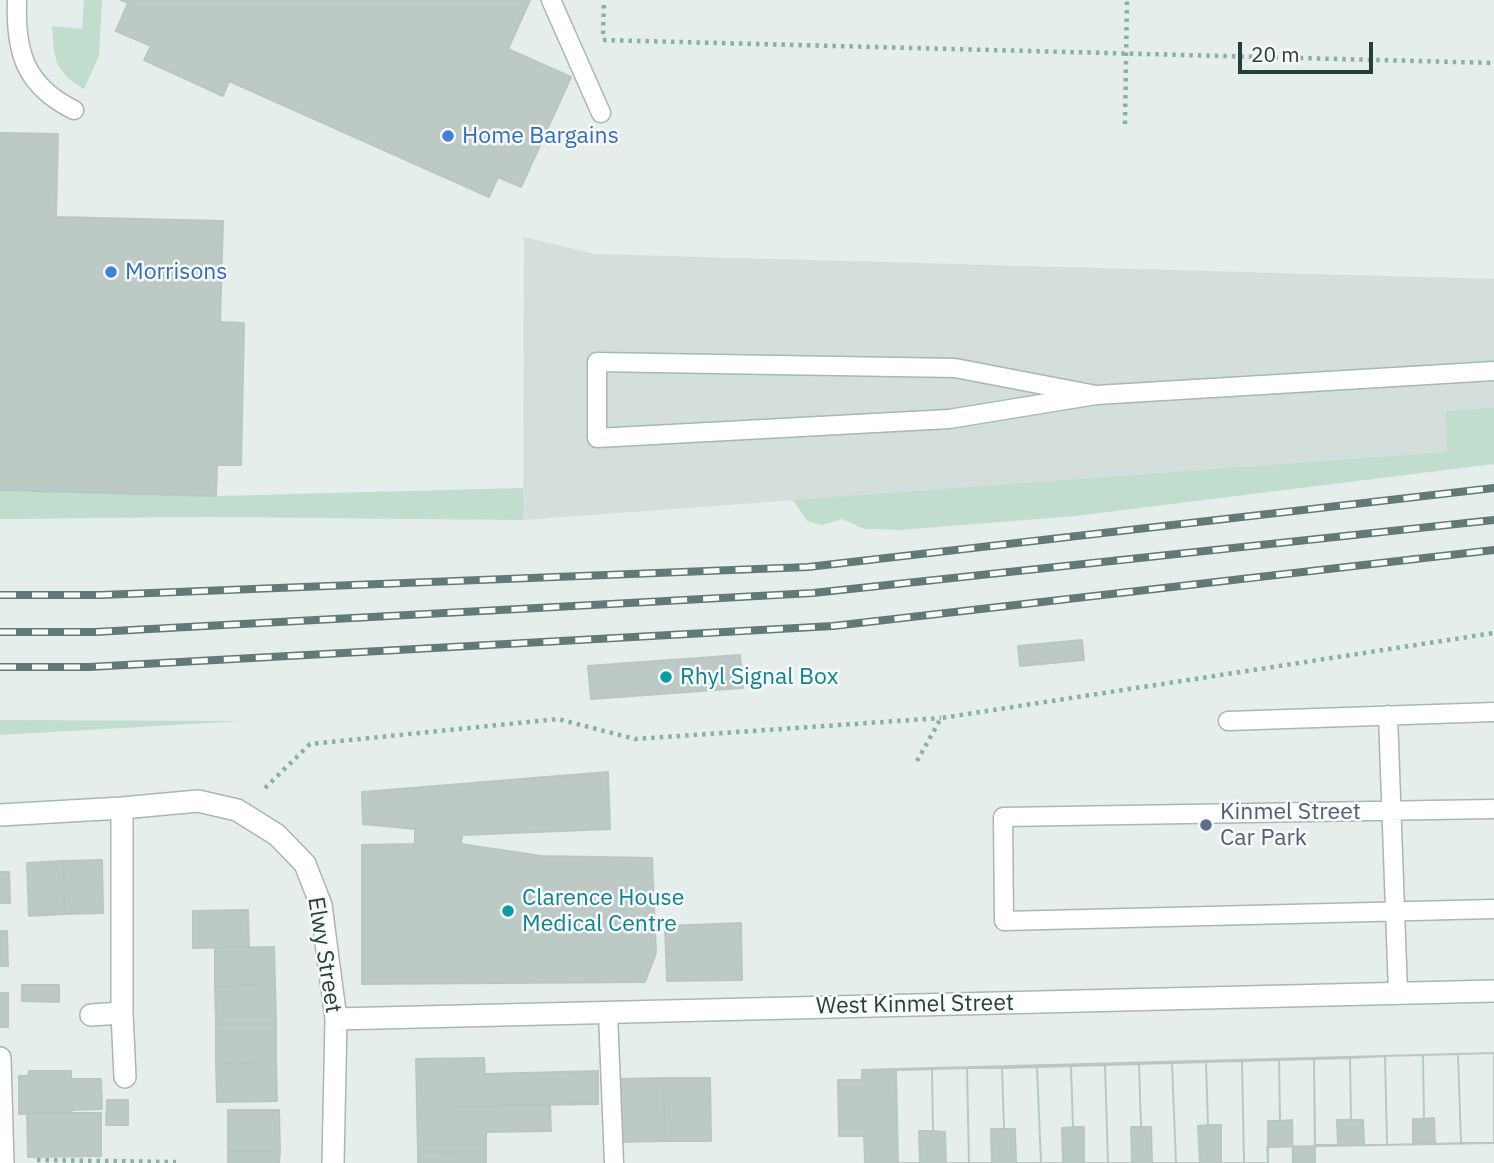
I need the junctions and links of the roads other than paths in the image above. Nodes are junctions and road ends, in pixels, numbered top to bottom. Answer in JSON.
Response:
{"nodes":[{"id":1,"x":17,"y":0,"type":"edge"},
{"id":2,"x":551,"y":0,"type":"edge"},
{"id":3,"x":75,"y":110,"type":"dead end"},
{"id":4,"x":601,"y":113,"type":"dead end"},
{"id":5,"x":1494,"y":371,"type":"edge"},
{"id":6,"x":1096,"y":395,"type":"junction"},
{"id":7,"x":1494,"y":712,"type":"edge"},
{"id":8,"x":1388,"y":715,"type":"junction"},
{"id":9,"x":1228,"y":721,"type":"dead end"},
{"id":10,"x":122,"y":808,"type":"junction"},
{"id":11,"x":1494,"y":809,"type":"edge"},
{"id":12,"x":1391,"y":811,"type":"junction"},
{"id":13,"x":0,"y":815,"type":"edge"},
{"id":14,"x":1494,"y":909,"type":"edge"},
{"id":15,"x":1395,"y":911,"type":"junction"},
{"id":16,"x":1494,"y":991,"type":"edge"},
{"id":17,"x":1398,"y":993,"type":"junction"},
{"id":18,"x":122,"y":1013,"type":"junction"},
{"id":19,"x":608,"y":1013,"type":"junction"},
{"id":20,"x":90,"y":1015,"type":"dead end"},
{"id":21,"x":336,"y":1019,"type":"junction"},
{"id":22,"x":0,"y":1059,"type":"edge"},
{"id":23,"x":125,"y":1077,"type":"dead end"},
{"id":24,"x":3,"y":1161,"type":"edge"},
{"id":25,"x":333,"y":1163,"type":"edge"},
{"id":26,"x":614,"y":1163,"type":"edge"}],
"edges":[{"from":1,"to":3,"type":"lane"},
{"from":2,"to":4,"type":"lane"},
{"from":5,"to":6,"type":"lane"},
{"from":6,"to":6,"type":"lane"},
{"from":7,"to":8,"type":"lane"},
{"from":8,"to":9,"type":"lane"},
{"from":8,"to":12,"type":"lane"},
{"from":10,"to":13,"type":"street","name":"Elwy Street"},
{"from":10,"to":18,"type":"street"},
{"from":10,"to":21,"type":"street","name":"Elwy Street"},
{"from":11,"to":12,"type":"lane"},
{"from":12,"to":15,"type":"lane"},
{"from":12,"to":15,"type":"lane"},
{"from":14,"to":15,"type":"lane"},
{"from":15,"to":17,"type":"lane"},
{"from":16,"to":17,"type":"street","name":"West Kinmel Street"},
{"from":17,"to":19,"type":"street","name":"West Kinmel Street"},
{"from":18,"to":20,"type":"street"},
{"from":18,"to":23,"type":"street"},
{"from":19,"to":21,"type":"street","name":"West Kinmel Street"},
{"from":19,"to":26,"type":"lane"},
{"from":21,"to":25,"type":"street","name":"Elwy Street"},
{"from":22,"to":24,"type":"street"}]}
